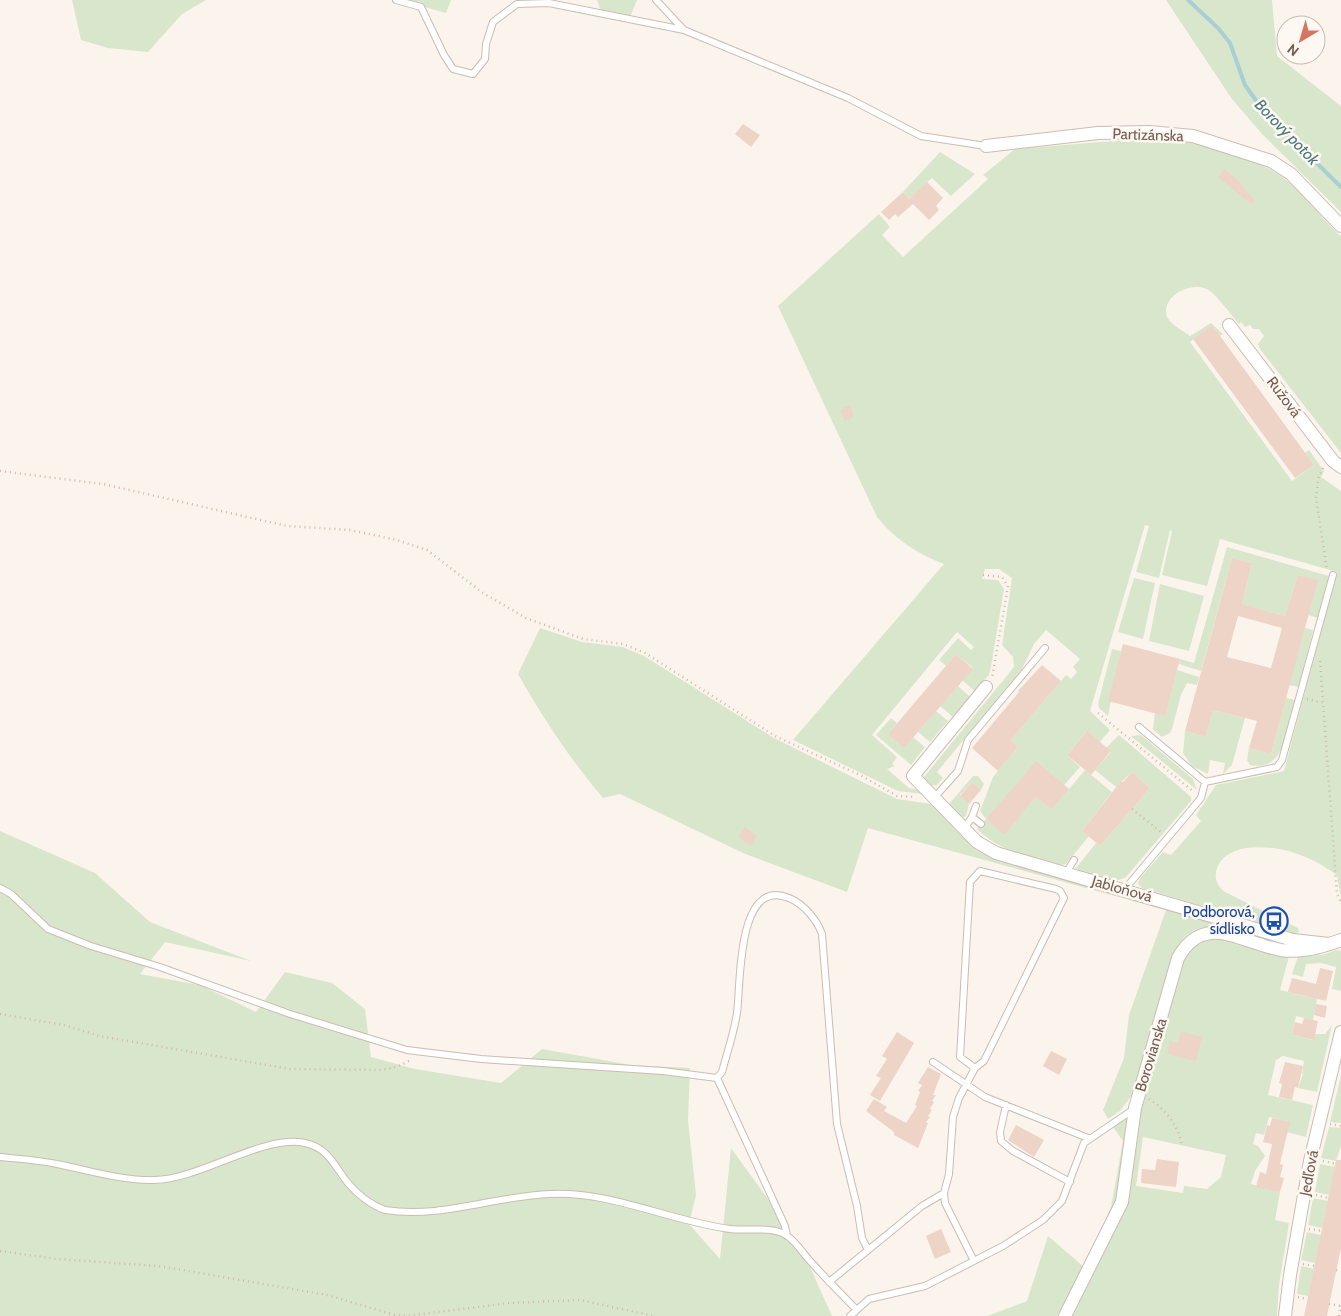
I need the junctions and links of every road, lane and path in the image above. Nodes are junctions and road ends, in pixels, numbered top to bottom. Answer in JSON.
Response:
{"nodes":[{"id":1,"x":396,"y":0,"type":"edge"},
{"id":2,"x":656,"y":0,"type":"edge"},
{"id":3,"x":684,"y":30,"type":"junction"},
{"id":4,"x":986,"y":146,"type":"joint"},
{"id":5,"x":1341,"y":226,"type":"edge"},
{"id":6,"x":1229,"y":325,"type":"dead end"},
{"id":7,"x":1324,"y":466,"type":"dead end"},
{"id":8,"x":1341,"y":467,"type":"edge"},
{"id":9,"x":0,"y":470,"type":"edge"},
{"id":10,"x":983,"y":575,"type":"dead end"},
{"id":11,"x":1332,"y":575,"type":"joint"},
{"id":12,"x":1313,"y":646,"type":"junction"},
{"id":13,"x":1045,"y":648,"type":"dead end"},
{"id":14,"x":986,"y":687,"type":"joint"},
{"id":15,"x":1098,"y":713,"type":"dead end"},
{"id":16,"x":1138,"y":727,"type":"dead end"},
{"id":17,"x":1206,"y":782,"type":"junction"},
{"id":18,"x":934,"y":798,"type":"junction"},
{"id":19,"x":1200,"y":798,"type":"junction"},
{"id":20,"x":976,"y":806,"type":"dead end"},
{"id":21,"x":1132,"y":808,"type":"dead end"},
{"id":22,"x":972,"y":817,"type":"junction"},
{"id":23,"x":981,"y":824,"type":"dead end"},
{"id":24,"x":964,"y":830,"type":"junction"},
{"id":25,"x":1168,"y":838,"type":"junction"},
{"id":26,"x":1074,"y":860,"type":"dead end"},
{"id":27,"x":1066,"y":874,"type":"junction"},
{"id":28,"x":0,"y":888,"type":"edge"},
{"id":29,"x":1125,"y":889,"type":"junction"},
{"id":30,"x":1341,"y":902,"type":"edge"},
{"id":31,"x":1335,"y":942,"type":"edge"},
{"id":32,"x":0,"y":1014,"type":"edge"},
{"id":33,"x":1341,"y":1032,"type":"edge"},
{"id":34,"x":419,"y":1052,"type":"junction"},
{"id":35,"x":933,"y":1062,"type":"dead end"},
{"id":36,"x":975,"y":1068,"type":"junction"},
{"id":37,"x":717,"y":1078,"type":"junction"},
{"id":38,"x":966,"y":1086,"type":"junction"},
{"id":39,"x":1139,"y":1093,"type":"junction"},
{"id":40,"x":1006,"y":1105,"type":"junction"},
{"id":41,"x":1135,"y":1108,"type":"junction"},
{"id":42,"x":1088,"y":1138,"type":"junction"},
{"id":43,"x":1182,"y":1146,"type":"dead end"},
{"id":44,"x":0,"y":1157,"type":"edge"},
{"id":45,"x":1321,"y":1161,"type":"dead end"},
{"id":46,"x":1336,"y":1164,"type":"dead end"},
{"id":47,"x":1070,"y":1182,"type":"junction"},
{"id":48,"x":944,"y":1193,"type":"junction"},
{"id":49,"x":1314,"y":1195,"type":"dead end"},
{"id":50,"x":1328,"y":1198,"type":"dead end"},
{"id":51,"x":1308,"y":1229,"type":"dead end"},
{"id":52,"x":1322,"y":1231,"type":"dead end"},
{"id":53,"x":787,"y":1236,"type":"junction"},
{"id":54,"x":868,"y":1250,"type":"junction"},
{"id":55,"x":0,"y":1251,"type":"edge"},
{"id":56,"x":974,"y":1261,"type":"junction"},
{"id":57,"x":1301,"y":1263,"type":"dead end"},
{"id":58,"x":1314,"y":1266,"type":"dead end"},
{"id":59,"x":1336,"y":1270,"type":"dead end"},
{"id":60,"x":1341,"y":1271,"type":"edge"},
{"id":61,"x":829,"y":1282,"type":"junction"},
{"id":62,"x":1330,"y":1304,"type":"dead end"},
{"id":63,"x":1341,"y":1306,"type":"edge"},
{"id":64,"x":856,"y":1309,"type":"junction"},
{"id":65,"x":654,"y":1316,"type":"edge"},
{"id":66,"x":850,"y":1316,"type":"edge"},
{"id":67,"x":1064,"y":1316,"type":"edge"},
{"id":68,"x":1285,"y":1316,"type":"edge"},
{"id":69,"x":1339,"y":1316,"type":"edge"}],
"edges":[{"from":1,"to":3,"type":"lane"},
{"from":2,"to":3,"type":"lane"},
{"from":3,"to":4,"type":"lane"},
{"from":4,"to":5,"type":"street","name":"Partizánska"},
{"from":6,"to":8,"type":"street","name":"Ružová"},
{"from":7,"to":11,"type":"path"},
{"from":9,"to":18,"type":"path"},
{"from":10,"to":14,"type":"path"},
{"from":11,"to":12,"type":"lane"},
{"from":12,"to":17,"type":"lane"},
{"from":12,"to":30,"type":"path"},
{"from":13,"to":18,"type":"lane"},
{"from":14,"to":18,"type":"street","name":"Jabloňová"},
{"from":15,"to":19,"type":"path"},
{"from":16,"to":17,"type":"lane"},
{"from":17,"to":19,"type":"lane"},
{"from":18,"to":24,"type":"street","name":"Jabloňová"},
{"from":19,"to":25,"type":"lane"},
{"from":20,"to":22,"type":"lane"},
{"from":21,"to":25,"type":"path"},
{"from":22,"to":23,"type":"lane"},
{"from":22,"to":24,"type":"lane"},
{"from":24,"to":27,"type":"street","name":"Jabloňová"},
{"from":25,"to":29,"type":"lane"},
{"from":26,"to":27,"type":"lane"},
{"from":27,"to":29,"type":"street","name":"Jabloňová"},
{"from":28,"to":34,"type":"lane"},
{"from":29,"to":31,"type":"street","name":"Jabloňová"},
{"from":31,"to":39,"type":"street","name":"Borovianska"},
{"from":32,"to":34,"type":"path"},
{"from":33,"to":68,"type":"street","name":"Jedľová"},
{"from":34,"to":37,"type":"lane"},
{"from":35,"to":38,"type":"lane"},
{"from":36,"to":36,"type":"lane"},
{"from":36,"to":38,"type":"lane"},
{"from":37,"to":53,"type":"lane"},
{"from":37,"to":54,"type":"lane"},
{"from":38,"to":40,"type":"lane"},
{"from":38,"to":48,"type":"lane"},
{"from":39,"to":41,"type":"street","name":"Borovianska"},
{"from":39,"to":43,"type":"path"},
{"from":40,"to":42,"type":"lane"},
{"from":40,"to":47,"type":"lane"},
{"from":41,"to":42,"type":"lane"},
{"from":41,"to":67,"type":"street","name":"Borovianska"},
{"from":42,"to":47,"type":"lane"},
{"from":44,"to":53,"type":"lane"},
{"from":45,"to":46,"type":"path"},
{"from":47,"to":56,"type":"lane"},
{"from":48,"to":54,"type":"lane"},
{"from":48,"to":56,"type":"lane"},
{"from":49,"to":50,"type":"path"},
{"from":51,"to":52,"type":"path"},
{"from":53,"to":61,"type":"lane"},
{"from":54,"to":61,"type":"lane"},
{"from":55,"to":65,"type":"path"},
{"from":56,"to":64,"type":"lane"},
{"from":57,"to":58,"type":"path"},
{"from":59,"to":60,"type":"path"},
{"from":61,"to":64,"type":"lane"},
{"from":62,"to":63,"type":"path"},
{"from":63,"to":69,"type":"path"},
{"from":64,"to":66,"type":"lane"}]}
